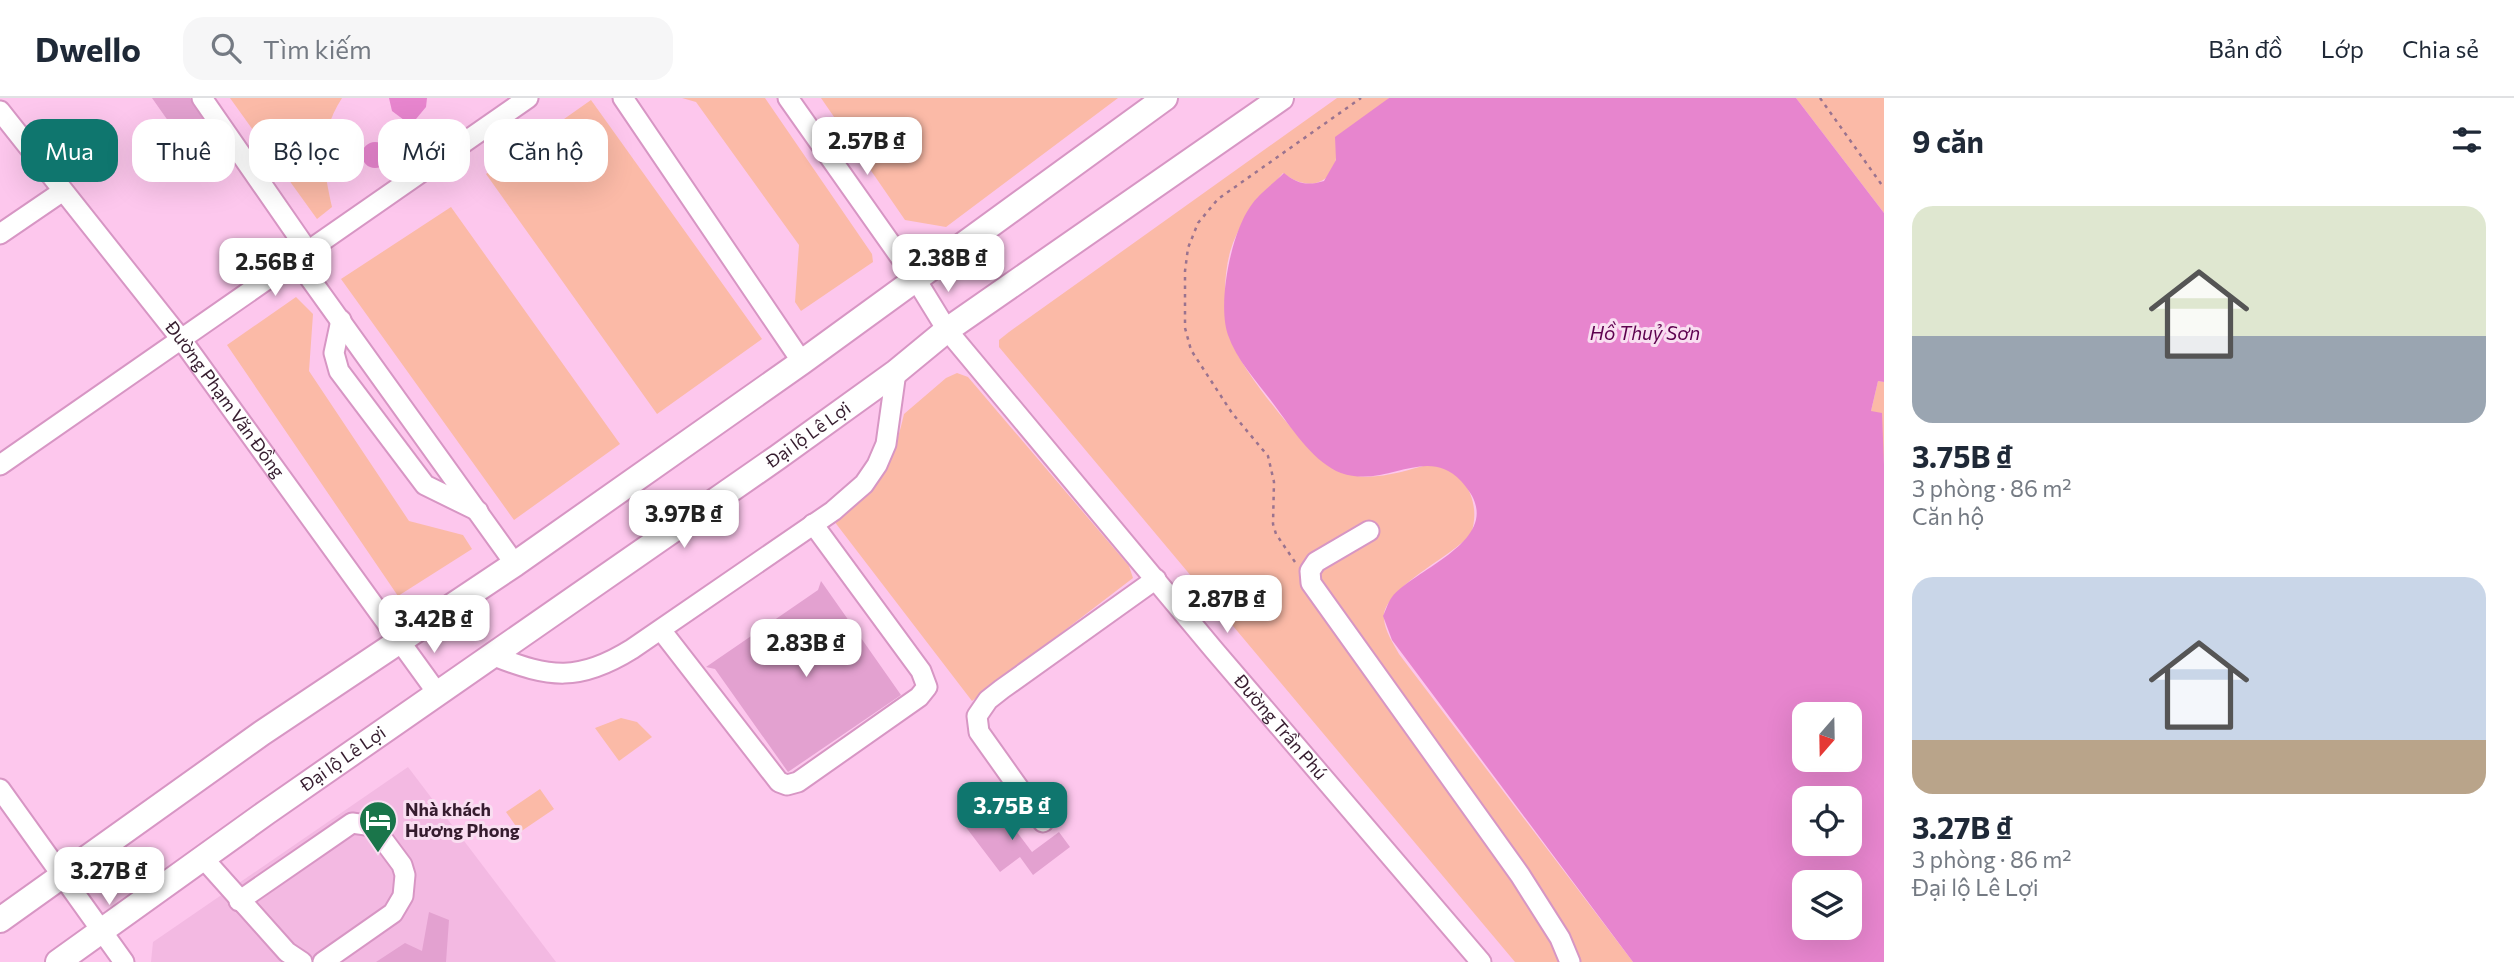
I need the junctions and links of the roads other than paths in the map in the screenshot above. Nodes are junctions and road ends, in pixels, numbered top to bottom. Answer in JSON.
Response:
{"nodes":[{"id":1,"x":202,"y":98,"type":"edge"},
{"id":2,"x":527,"y":98,"type":"edge"},
{"id":3,"x":623,"y":98,"type":"edge"},
{"id":4,"x":788,"y":98,"type":"edge"},
{"id":5,"x":1165,"y":98,"type":"edge"},
{"id":6,"x":1281,"y":98,"type":"edge"},
{"id":7,"x":0,"y":111,"type":"edge"},
{"id":8,"x":63,"y":191,"type":"junction"},
{"id":9,"x":0,"y":234,"type":"edge"},
{"id":10,"x":302,"y":255,"type":"junction"},
{"id":11,"x":915,"y":278,"type":"junction"},
{"id":12,"x":341,"y":320,"type":"junction"},
{"id":13,"x":947,"y":330,"type":"junction"},
{"id":14,"x":181,"y":340,"type":"junction"},
{"id":15,"x":802,"y":362,"type":"junction"},
{"id":16,"x":896,"y":372,"type":"junction"},
{"id":17,"x":0,"y":466,"type":"edge"},
{"id":18,"x":479,"y":511,"type":"junction"},
{"id":19,"x":813,"y":524,"type":"junction"},
{"id":20,"x":1369,"y":530,"type":"dead end"},
{"id":21,"x":515,"y":564,"type":"junction"},
{"id":22,"x":1156,"y":579,"type":"junction"},
{"id":23,"x":661,"y":630,"type":"junction"},
{"id":24,"x":398,"y":641,"type":"junction"},
{"id":25,"x":494,"y":656,"type":"junction"},
{"id":26,"x":438,"y":694,"type":"junction"},
{"id":27,"x":0,"y":789,"type":"edge"},
{"id":28,"x":1043,"y":822,"type":"dead end"},
{"id":29,"x":203,"y":858,"type":"junction"},
{"id":30,"x":61,"y":876,"type":"junction"},
{"id":31,"x":239,"y":901,"type":"junction"},
{"id":32,"x":0,"y":920,"type":"edge"},
{"id":33,"x":102,"y":931,"type":"junction"},
{"id":34,"x":58,"y":962,"type":"edge"},
{"id":35,"x":124,"y":962,"type":"edge"},
{"id":36,"x":302,"y":962,"type":"edge"},
{"id":37,"x":323,"y":962,"type":"edge"},
{"id":38,"x":1481,"y":962,"type":"edge"},
{"id":39,"x":1570,"y":962,"type":"edge"}],
"edges":[{"from":1,"to":10,"type":"street"},
{"from":2,"to":10,"type":"street"},
{"from":3,"to":15,"type":"street"},
{"from":4,"to":11,"type":"street","name":"Đường Trần Phú"},
{"from":5,"to":11,"type":"main road"},
{"from":6,"to":13,"type":"main road","name":"Đại lộ Lê Lợi"},
{"from":7,"to":8,"type":"street","name":"Đường Phạm Văn Đồng"},
{"from":8,"to":9,"type":"street"},
{"from":8,"to":14,"type":"street","name":"Đường Phạm Văn Đồng"},
{"from":10,"to":12,"type":"street"},
{"from":10,"to":14,"type":"street"},
{"from":11,"to":13,"type":"street","name":"Đường Trần Phú"},
{"from":11,"to":15,"type":"main road"},
{"from":12,"to":18,"type":"street"},
{"from":12,"to":18,"type":"street"},
{"from":13,"to":16,"type":"main road","name":"Đại lộ Lê Lợi"},
{"from":13,"to":22,"type":"street","name":"Đường Trần Phú"},
{"from":14,"to":17,"type":"street"},
{"from":14,"to":24,"type":"street","name":"Đường Phạm Văn Đồng"},
{"from":15,"to":21,"type":"main road"},
{"from":16,"to":19,"type":"street"},
{"from":16,"to":25,"type":"main road","name":"Đại lộ Lê Lợi"},
{"from":18,"to":21,"type":"street"},
{"from":19,"to":23,"type":"street"},
{"from":19,"to":23,"type":"street"},
{"from":20,"to":39,"type":"street"},
{"from":21,"to":24,"type":"main road"},
{"from":22,"to":28,"type":"street"},
{"from":22,"to":38,"type":"street","name":"Đường Trần Phú"},
{"from":23,"to":25,"type":"street"},
{"from":24,"to":26,"type":"street","name":"Đường Phạm Văn Đồng"},
{"from":24,"to":30,"type":"main road"},
{"from":25,"to":26,"type":"main road","name":"Đại lộ Lê Lợi"},
{"from":26,"to":29,"type":"main road","name":"Đại lộ Lê Lợi"},
{"from":27,"to":30,"type":"street"},
{"from":29,"to":31,"type":"street"},
{"from":29,"to":33,"type":"main road","name":"Đại lộ Lê Lợi"},
{"from":30,"to":32,"type":"main road"},
{"from":30,"to":33,"type":"street"},
{"from":31,"to":36,"type":"street"},
{"from":31,"to":37,"type":"street"},
{"from":33,"to":34,"type":"main road","name":"Đại lộ Lê Lợi"},
{"from":33,"to":35,"type":"street"}]}
